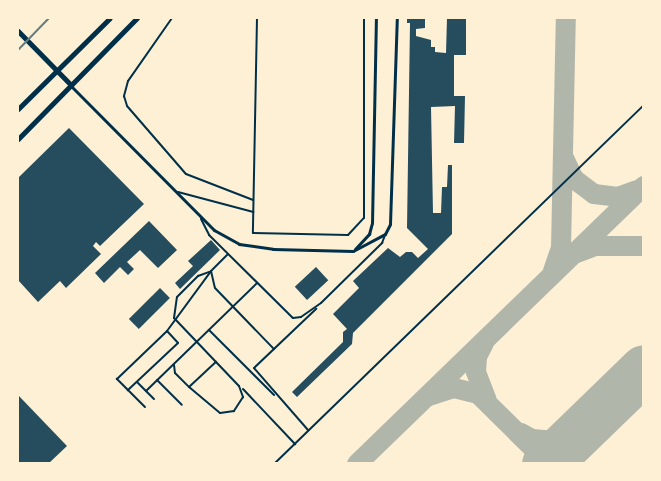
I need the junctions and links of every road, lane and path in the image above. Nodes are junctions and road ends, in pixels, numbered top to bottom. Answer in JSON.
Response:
{"nodes":[{"id":1,"x":110,"y":18,"type":"edge"},
{"id":2,"x":137,"y":18,"type":"edge"},
{"id":3,"x":172,"y":18,"type":"edge"},
{"id":4,"x":256,"y":18,"type":"edge"},
{"id":5,"x":364,"y":18,"type":"edge"},
{"id":6,"x":376,"y":18,"type":"edge"},
{"id":7,"x":397,"y":18,"type":"edge"},
{"id":8,"x":18,"y":31,"type":"edge"},
{"id":9,"x":56,"y":72,"type":"junction"},
{"id":10,"x":71,"y":85,"type":"junction"},
{"id":11,"x":644,"y":105,"type":"edge"},
{"id":12,"x":18,"y":110,"type":"edge"},
{"id":13,"x":18,"y":139,"type":"edge"},
{"id":14,"x":176,"y":192,"type":"junction"},
{"id":15,"x":253,"y":200,"type":"junction"},
{"id":16,"x":253,"y":212,"type":"junction"},
{"id":17,"x":200,"y":217,"type":"junction"},
{"id":18,"x":385,"y":234,"type":"junction"},
{"id":19,"x":352,"y":251,"type":"junction"},
{"id":20,"x":228,"y":254,"type":"junction"},
{"id":21,"x":211,"y":271,"type":"junction"},
{"id":22,"x":257,"y":283,"type":"junction"},
{"id":23,"x":321,"y":303,"type":"junction"},
{"id":24,"x":233,"y":307,"type":"junction"},
{"id":25,"x":174,"y":318,"type":"junction"},
{"id":26,"x":209,"y":330,"type":"junction"},
{"id":27,"x":167,"y":331,"type":"junction"},
{"id":28,"x":197,"y":341,"type":"junction"},
{"id":29,"x":274,"y":349,"type":"junction"},
{"id":30,"x":216,"y":362,"type":"junction"},
{"id":31,"x":173,"y":364,"type":"junction"},
{"id":32,"x":157,"y":380,"type":"junction"},
{"id":33,"x":137,"y":382,"type":"junction"},
{"id":34,"x":239,"y":386,"type":"junction"},
{"id":35,"x":189,"y":387,"type":"junction"},
{"id":36,"x":128,"y":390,"type":"junction"},
{"id":37,"x":146,"y":391,"type":"junction"},
{"id":38,"x":276,"y":396,"type":"junction"},
{"id":39,"x":154,"y":399,"type":"dead end"},
{"id":40,"x":182,"y":406,"type":"dead end"},
{"id":41,"x":145,"y":407,"type":"dead end"},
{"id":42,"x":309,"y":430,"type":"junction"},
{"id":43,"x":295,"y":444,"type":"junction"},
{"id":44,"x":274,"y":464,"type":"edge"}],
"edges":[{"from":1,"to":9,"type":"main road"},
{"from":2,"to":10,"type":"main road"},
{"from":3,"to":15,"type":"lane"},
{"from":4,"to":15,"type":"lane"},
{"from":5,"to":16,"type":"lane"},
{"from":6,"to":19,"type":"street"},
{"from":7,"to":18,"type":"street"},
{"from":8,"to":9,"type":"main road"},
{"from":9,"to":10,"type":"main road"},
{"from":9,"to":12,"type":"main road"},
{"from":10,"to":13,"type":"main road"},
{"from":10,"to":14,"type":"street"},
{"from":11,"to":42,"type":"lane"},
{"from":14,"to":16,"type":"lane"},
{"from":14,"to":17,"type":"street"},
{"from":15,"to":16,"type":"lane"},
{"from":17,"to":19,"type":"street"},
{"from":17,"to":20,"type":"lane"},
{"from":18,"to":19,"type":"street"},
{"from":18,"to":23,"type":"lane"},
{"from":20,"to":21,"type":"lane"},
{"from":20,"to":22,"type":"lane"},
{"from":21,"to":24,"type":"lane"},
{"from":21,"to":25,"type":"lane"},
{"from":21,"to":25,"type":"lane"},
{"from":22,"to":23,"type":"lane"},
{"from":22,"to":24,"type":"lane"},
{"from":23,"to":29,"type":"lane"},
{"from":24,"to":26,"type":"lane"},
{"from":24,"to":29,"type":"lane"},
{"from":25,"to":27,"type":"lane"},
{"from":25,"to":28,"type":"lane"},
{"from":26,"to":28,"type":"lane"},
{"from":26,"to":38,"type":"lane"},
{"from":27,"to":33,"type":"lane"},
{"from":27,"to":36,"type":"lane"},
{"from":28,"to":30,"type":"lane"},
{"from":28,"to":31,"type":"lane"},
{"from":29,"to":38,"type":"lane"},
{"from":30,"to":34,"type":"lane"},
{"from":30,"to":35,"type":"lane"},
{"from":31,"to":32,"type":"lane"},
{"from":31,"to":35,"type":"lane"},
{"from":32,"to":37,"type":"lane"},
{"from":32,"to":40,"type":"lane"},
{"from":33,"to":36,"type":"lane"},
{"from":33,"to":37,"type":"lane"},
{"from":34,"to":35,"type":"lane"},
{"from":34,"to":43,"type":"lane"},
{"from":36,"to":41,"type":"lane"},
{"from":37,"to":39,"type":"lane"},
{"from":38,"to":42,"type":"lane"},
{"from":42,"to":43,"type":"lane"},
{"from":43,"to":44,"type":"lane"}]}
